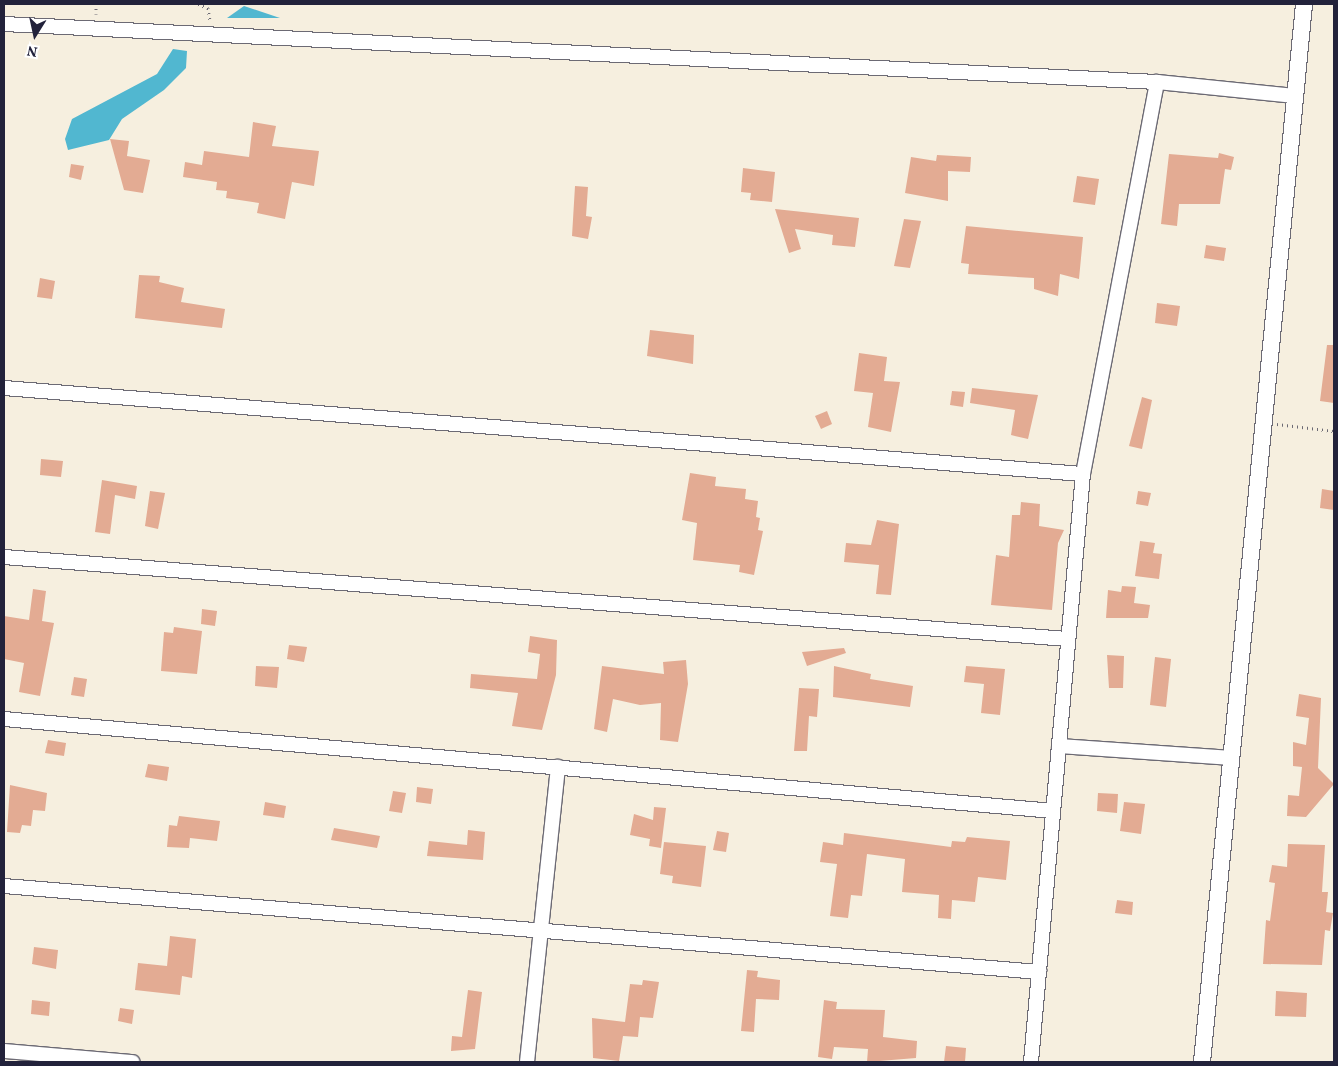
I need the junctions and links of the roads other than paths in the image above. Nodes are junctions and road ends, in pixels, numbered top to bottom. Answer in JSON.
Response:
{"nodes":[{"id":1,"x":1304,"y":4,"type":"edge"},
{"id":2,"x":4,"y":24,"type":"edge"},
{"id":3,"x":1157,"y":82,"type":"junction"},
{"id":4,"x":1295,"y":96,"type":"junction"},
{"id":5,"x":4,"y":388,"type":"edge"},
{"id":6,"x":1083,"y":474,"type":"junction"},
{"id":7,"x":4,"y":556,"type":"edge"},
{"id":8,"x":1068,"y":638,"type":"junction"},
{"id":9,"x":4,"y":719,"type":"edge"},
{"id":10,"x":1059,"y":746,"type":"junction"},
{"id":11,"x":1229,"y":758,"type":"junction"},
{"id":12,"x":558,"y":767,"type":"junction"},
{"id":13,"x":1053,"y":811,"type":"junction"},
{"id":14,"x":4,"y":886,"type":"edge"},
{"id":15,"x":542,"y":932,"type":"junction"},
{"id":16,"x":1039,"y":972,"type":"junction"},
{"id":17,"x":4,"y":1051,"type":"edge"},
{"id":18,"x":133,"y":1062,"type":"edge"},
{"id":19,"x":527,"y":1062,"type":"edge"},
{"id":20,"x":1031,"y":1062,"type":"edge"},
{"id":21,"x":1202,"y":1062,"type":"edge"}],
"edges":[{"from":1,"to":4,"type":"street"},
{"from":2,"to":3,"type":"street"},
{"from":3,"to":4,"type":"street"},
{"from":3,"to":6,"type":"street"},
{"from":4,"to":11,"type":"street"},
{"from":5,"to":6,"type":"street"},
{"from":6,"to":8,"type":"street"},
{"from":7,"to":8,"type":"street"},
{"from":8,"to":10,"type":"street"},
{"from":9,"to":12,"type":"street"},
{"from":10,"to":11,"type":"street"},
{"from":10,"to":13,"type":"street"},
{"from":11,"to":21,"type":"street"},
{"from":12,"to":13,"type":"street"},
{"from":12,"to":15,"type":"street"},
{"from":13,"to":16,"type":"street"},
{"from":14,"to":15,"type":"street"},
{"from":15,"to":16,"type":"street"},
{"from":15,"to":19,"type":"street"},
{"from":16,"to":20,"type":"street"},
{"from":17,"to":18,"type":"street"}]}
